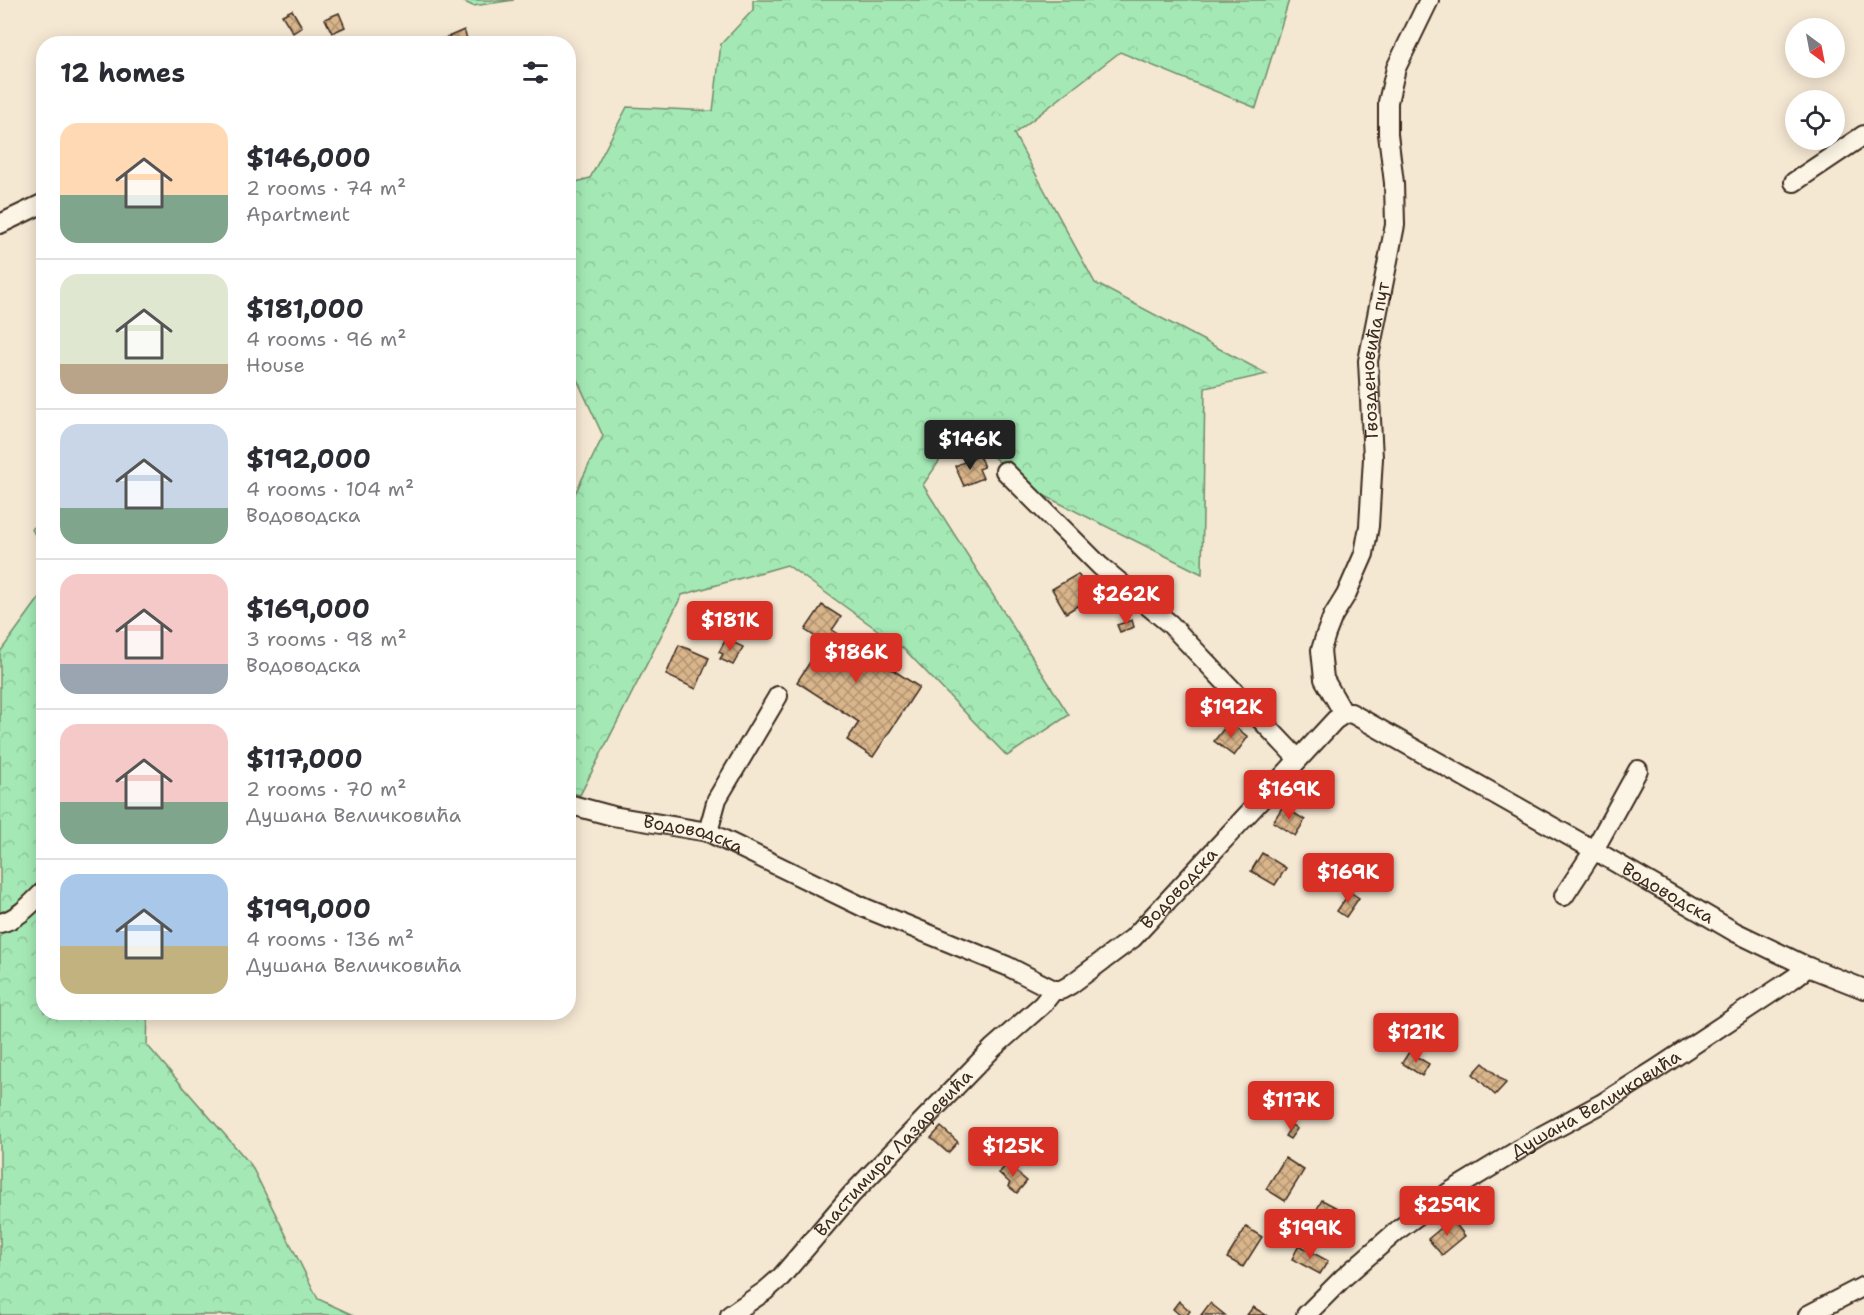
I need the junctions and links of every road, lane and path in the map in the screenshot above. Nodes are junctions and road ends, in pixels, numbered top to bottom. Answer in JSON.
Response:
{"nodes":[{"id":1,"x":1429,"y":0,"type":"edge"},
{"id":2,"x":1864,"y":135,"type":"edge"},
{"id":3,"x":1794,"y":182,"type":"dead end"},
{"id":4,"x":36,"y":207,"type":"edge"},
{"id":5,"x":0,"y":224,"type":"edge"},
{"id":6,"x":1005,"y":471,"type":"dead end"},
{"id":7,"x":778,"y":696,"type":"dead end"},
{"id":8,"x":1344,"y":714,"type":"junction"},
{"id":9,"x":1298,"y":759,"type":"junction"},
{"id":10,"x":1638,"y":770,"type":"dead end"},
{"id":11,"x":576,"y":806,"type":"edge"},
{"id":12,"x":708,"y":832,"type":"junction"},
{"id":13,"x":1594,"y":850,"type":"junction"},
{"id":14,"x":1564,"y":896,"type":"dead end"},
{"id":15,"x":36,"y":899,"type":"edge"},
{"id":16,"x":0,"y":923,"type":"edge"},
{"id":17,"x":1808,"y":966,"type":"junction"},
{"id":18,"x":1054,"y":990,"type":"junction"},
{"id":19,"x":1864,"y":990,"type":"edge"},
{"id":20,"x":1864,"y":1286,"type":"edge"},
{"id":21,"x":730,"y":1315,"type":"edge"},
{"id":22,"x":1306,"y":1315,"type":"edge"},
{"id":23,"x":1808,"y":1315,"type":"edge"}],
"edges":[{"from":1,"to":8,"type":"street","name":"Гвозденовића пут"},
{"from":2,"to":3,"type":"street"},
{"from":4,"to":5,"type":"street"},
{"from":6,"to":9,"type":"street"},
{"from":7,"to":12,"type":"street"},
{"from":8,"to":9,"type":"street","name":"Водоводска"},
{"from":8,"to":13,"type":"street","name":"Водоводска"},
{"from":9,"to":18,"type":"street","name":"Водоводска"},
{"from":10,"to":13,"type":"street"},
{"from":11,"to":12,"type":"street","name":"Водоводска"},
{"from":12,"to":18,"type":"street","name":"Водоводска"},
{"from":13,"to":14,"type":"street"},
{"from":13,"to":17,"type":"street","name":"Водоводска"},
{"from":15,"to":16,"type":"street"},
{"from":17,"to":19,"type":"street","name":"Водоводска"},
{"from":17,"to":22,"type":"street","name":"Душана Величковића"},
{"from":18,"to":21,"type":"street","name":"Властимира Лазаревића"},
{"from":20,"to":23,"type":"street"}]}
